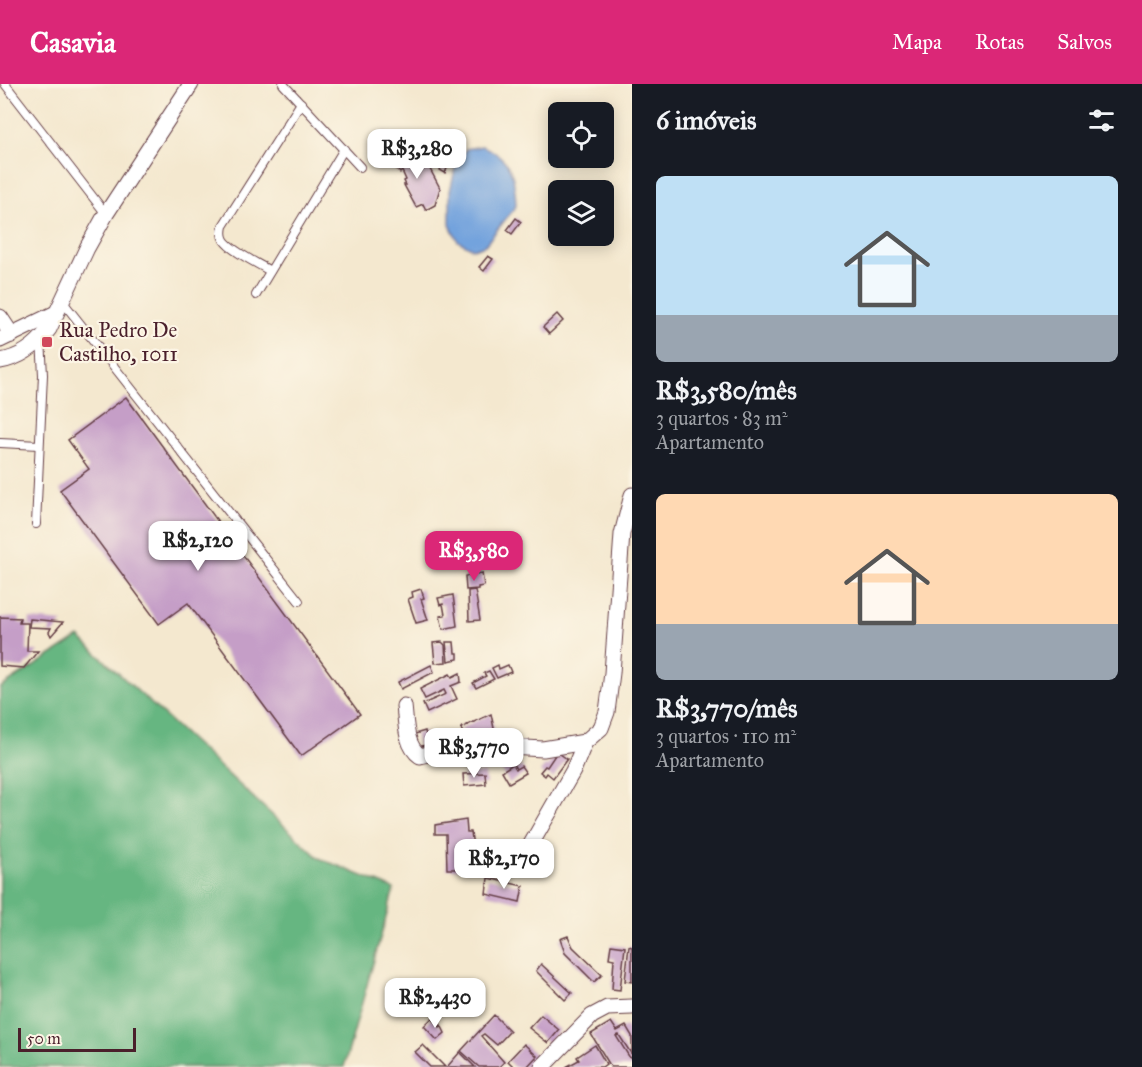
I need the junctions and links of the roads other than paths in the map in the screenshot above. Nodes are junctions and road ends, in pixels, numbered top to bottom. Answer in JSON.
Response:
{"nodes":[{"id":1,"x":5,"y":84,"type":"edge"},
{"id":2,"x":191,"y":84,"type":"edge"},
{"id":3,"x":284,"y":84,"type":"edge"},
{"id":4,"x":301,"y":104,"type":"junction"},
{"id":5,"x":344,"y":149,"type":"junction"},
{"id":6,"x":360,"y":167,"type":"dead end"},
{"id":7,"x":106,"y":214,"type":"junction"},
{"id":8,"x":270,"y":271,"type":"junction"},
{"id":9,"x":256,"y":295,"type":"dead end"},
{"id":10,"x":60,"y":307,"type":"junction"},
{"id":11,"x":0,"y":317,"type":"edge"},
{"id":12,"x":6,"y":338,"type":"edge"},
{"id":13,"x":41,"y":339,"type":"junction"},
{"id":14,"x":0,"y":361,"type":"edge"},
{"id":15,"x":0,"y":443,"type":"edge"},
{"id":16,"x":39,"y":445,"type":"junction"},
{"id":17,"x":632,"y":495,"type":"edge"},
{"id":18,"x":36,"y":524,"type":"dead end"},
{"id":19,"x":298,"y":602,"type":"dead end"},
{"id":20,"x":404,"y":706,"type":"dead end"},
{"id":21,"x":585,"y":742,"type":"junction"},
{"id":22,"x":530,"y":846,"type":"dead end"},
{"id":23,"x":632,"y":1008,"type":"edge"},
{"id":24,"x":542,"y":1067,"type":"edge"}],
"edges":[{"from":1,"to":7,"type":"lane"},
{"from":2,"to":7,"type":"street"},
{"from":3,"to":4,"type":"lane"},
{"from":4,"to":5,"type":"lane"},
{"from":4,"to":8,"type":"lane"},
{"from":5,"to":6,"type":"lane"},
{"from":5,"to":8,"type":"lane"},
{"from":7,"to":10,"type":"street"},
{"from":8,"to":9,"type":"lane"},
{"from":10,"to":12,"type":"street"},
{"from":10,"to":13,"type":"street"},
{"from":10,"to":19,"type":"lane"},
{"from":11,"to":12,"type":"street"},
{"from":13,"to":14,"type":"street"},
{"from":13,"to":16,"type":"lane"},
{"from":15,"to":16,"type":"lane"},
{"from":16,"to":18,"type":"lane"},
{"from":17,"to":21,"type":"street"},
{"from":20,"to":21,"type":"street"},
{"from":21,"to":22,"type":"street"},
{"from":23,"to":24,"type":"street"}]}
